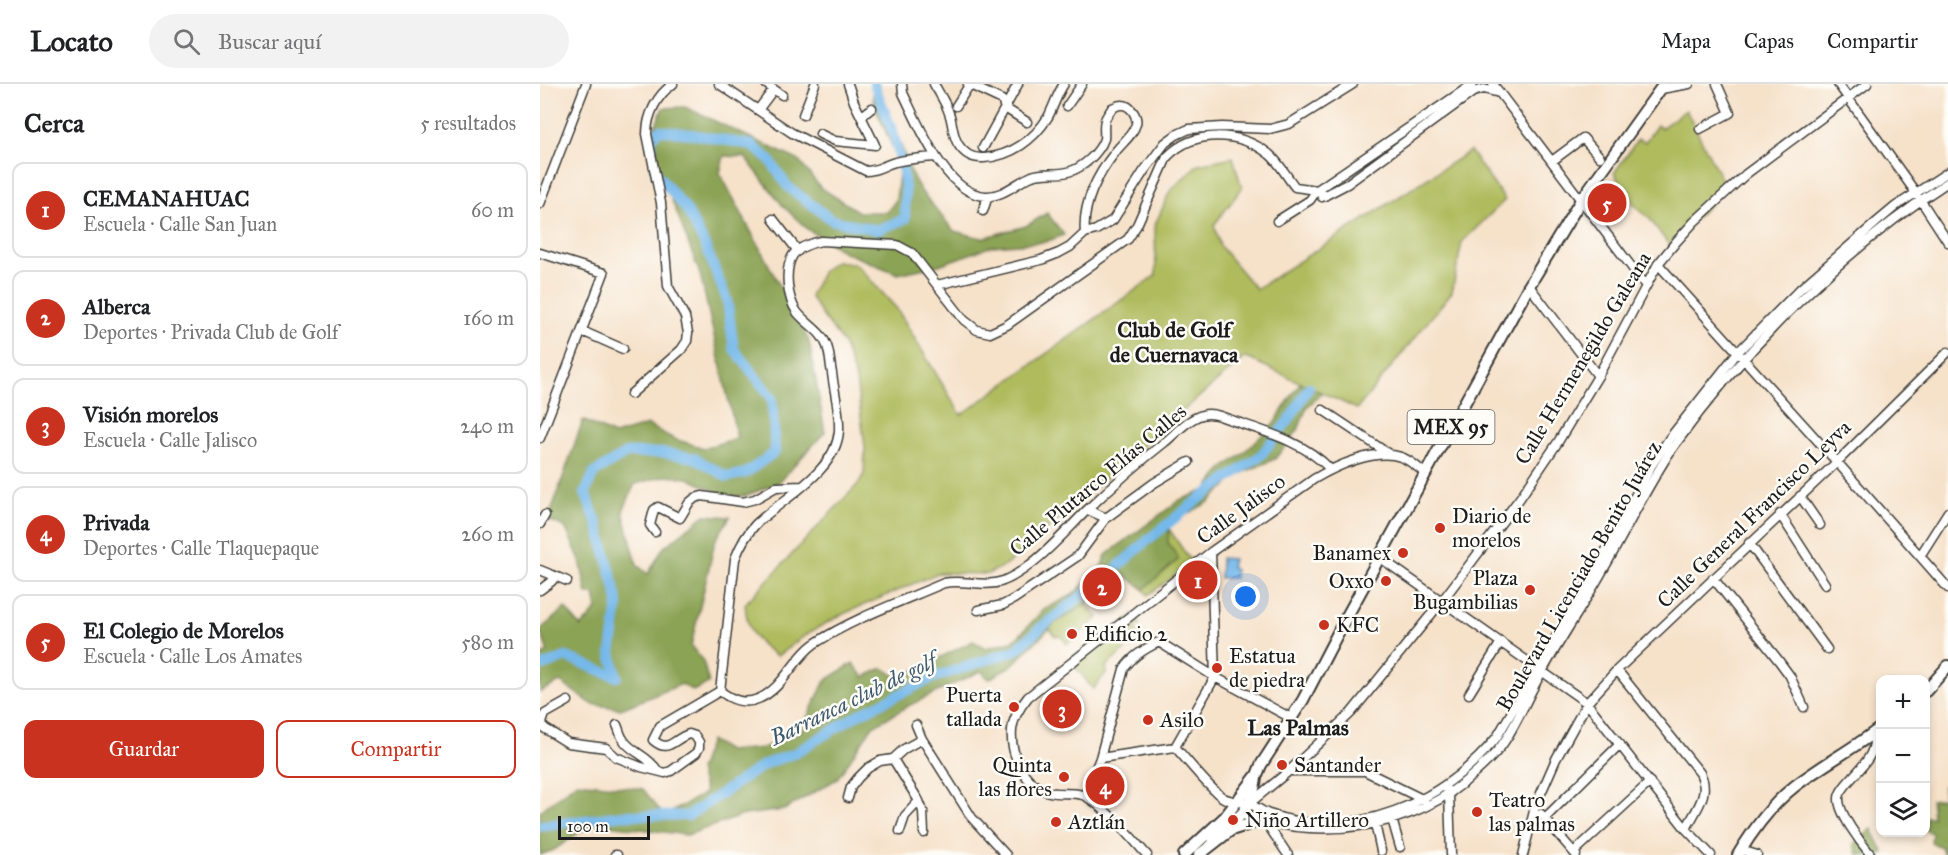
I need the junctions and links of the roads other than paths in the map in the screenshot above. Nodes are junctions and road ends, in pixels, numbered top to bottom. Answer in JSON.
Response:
{"nodes":[{"id":1,"x":586,"y":84,"type":"edge"},
{"id":2,"x":673,"y":84,"type":"edge"},
{"id":3,"x":719,"y":84,"type":"edge"},
{"id":4,"x":815,"y":84,"type":"edge"},
{"id":5,"x":848,"y":84,"type":"edge"},
{"id":6,"x":902,"y":84,"type":"edge"},
{"id":7,"x":934,"y":84,"type":"edge"},
{"id":8,"x":969,"y":84,"type":"edge"},
{"id":9,"x":1018,"y":84,"type":"edge"},
{"id":10,"x":1064,"y":84,"type":"edge"},
{"id":11,"x":1083,"y":84,"type":"edge"},
{"id":12,"x":1353,"y":84,"type":"edge"},
{"id":13,"x":1473,"y":84,"type":"edge"},
{"id":14,"x":1482,"y":84,"type":"edge"},
{"id":15,"x":1492,"y":84,"type":"edge"},
{"id":16,"x":1689,"y":84,"type":"edge"},
{"id":17,"x":1717,"y":84,"type":"edge"},
{"id":18,"x":1838,"y":84,"type":"edge"},
{"id":19,"x":1867,"y":84,"type":"edge"},
{"id":20,"x":1661,"y":86,"type":"edge"},
{"id":21,"x":770,"y":87,"type":"edge"},
{"id":22,"x":1499,"y":93,"type":"junction"},
{"id":23,"x":782,"y":96,"type":"dead end"},
{"id":24,"x":1847,"y":98,"type":"junction"},
{"id":25,"x":956,"y":106,"type":"dead end"},
{"id":26,"x":1067,"y":106,"type":"dead end"},
{"id":27,"x":872,"y":108,"type":"dead end"},
{"id":28,"x":1005,"y":108,"type":"junction"},
{"id":29,"x":758,"y":110,"type":"junction"},
{"id":30,"x":803,"y":115,"type":"dead end"},
{"id":31,"x":862,"y":116,"type":"junction"},
{"id":32,"x":1027,"y":122,"type":"dead end"},
{"id":33,"x":1700,"y":129,"type":"dead end"},
{"id":34,"x":820,"y":134,"type":"dead end"},
{"id":35,"x":982,"y":148,"type":"dead end"},
{"id":36,"x":935,"y":157,"type":"junction"},
{"id":37,"x":1600,"y":157,"type":"dead end"},
{"id":38,"x":1552,"y":161,"type":"junction"},
{"id":39,"x":1948,"y":172,"type":"edge"},
{"id":40,"x":1948,"y":182,"type":"edge"},
{"id":41,"x":1317,"y":190,"type":"junction"},
{"id":42,"x":988,"y":196,"type":"junction"},
{"id":43,"x":1325,"y":196,"type":"junction"},
{"id":44,"x":1918,"y":196,"type":"junction"},
{"id":45,"x":1310,"y":200,"type":"junction"},
{"id":46,"x":1581,"y":200,"type":"junction"},
{"id":47,"x":540,"y":204,"type":"edge"},
{"id":48,"x":983,"y":211,"type":"dead end"},
{"id":49,"x":773,"y":219,"type":"dead end"},
{"id":50,"x":1277,"y":221,"type":"dead end"},
{"id":51,"x":1085,"y":233,"type":"junction"},
{"id":52,"x":1948,"y":242,"type":"edge"},
{"id":53,"x":798,"y":251,"type":"junction"},
{"id":54,"x":540,"y":253,"type":"edge"},
{"id":55,"x":1658,"y":264,"type":"junction"},
{"id":56,"x":937,"y":285,"type":"junction"},
{"id":57,"x":1529,"y":286,"type":"junction"},
{"id":58,"x":1646,"y":286,"type":"junction"},
{"id":59,"x":582,"y":331,"type":"junction"},
{"id":60,"x":623,"y":349,"type":"dead end"},
{"id":61,"x":1948,"y":352,"type":"edge"},
{"id":62,"x":1740,"y":356,"type":"junction"},
{"id":63,"x":1598,"y":376,"type":"junction"},
{"id":64,"x":631,"y":394,"type":"dead end"},
{"id":65,"x":1323,"y":410,"type":"dead end"},
{"id":66,"x":544,"y":415,"type":"edge"},
{"id":67,"x":540,"y":438,"type":"edge"},
{"id":68,"x":1389,"y":454,"type":"junction"},
{"id":69,"x":1189,"y":462,"type":"dead end"},
{"id":70,"x":1837,"y":462,"type":"junction"},
{"id":71,"x":1330,"y":469,"type":"junction"},
{"id":72,"x":1425,"y":473,"type":"junction"},
{"id":73,"x":803,"y":486,"type":"junction"},
{"id":74,"x":1800,"y":496,"type":"junction"},
{"id":75,"x":1088,"y":510,"type":"junction"},
{"id":76,"x":1948,"y":512,"type":"edge"},
{"id":77,"x":1780,"y":514,"type":"junction"},
{"id":78,"x":545,"y":515,"type":"dead end"},
{"id":79,"x":1106,"y":518,"type":"junction"},
{"id":80,"x":540,"y":524,"type":"edge"},
{"id":81,"x":1820,"y":525,"type":"dead end"},
{"id":82,"x":655,"y":532,"type":"dead end"},
{"id":83,"x":1749,"y":543,"type":"junction"},
{"id":84,"x":1211,"y":552,"type":"junction"},
{"id":85,"x":1920,"y":556,"type":"junction"},
{"id":86,"x":1379,"y":557,"type":"junction"},
{"id":87,"x":540,"y":570,"type":"edge"},
{"id":88,"x":555,"y":576,"type":"junction"},
{"id":89,"x":1713,"y":578,"type":"junction"},
{"id":90,"x":567,"y":581,"type":"dead end"},
{"id":91,"x":1825,"y":584,"type":"dead end"},
{"id":92,"x":1948,"y":588,"type":"edge"},
{"id":93,"x":540,"y":590,"type":"edge"},
{"id":94,"x":1442,"y":601,"type":"junction"},
{"id":95,"x":978,"y":610,"type":"dead end"},
{"id":96,"x":1501,"y":642,"type":"junction"},
{"id":97,"x":1827,"y":649,"type":"dead end"},
{"id":98,"x":1948,"y":666,"type":"edge"},
{"id":99,"x":1539,"y":670,"type":"junction"},
{"id":100,"x":1617,"y":670,"type":"junction"},
{"id":101,"x":1215,"y":677,"type":"junction"},
{"id":102,"x":1930,"y":686,"type":"edge"},
{"id":103,"x":720,"y":691,"type":"junction"},
{"id":104,"x":1469,"y":694,"type":"dead end"},
{"id":105,"x":568,"y":701,"type":"dead end"},
{"id":106,"x":1587,"y":703,"type":"junction"},
{"id":107,"x":1804,"y":707,"type":"dead end"},
{"id":108,"x":1291,"y":718,"type":"junction"},
{"id":109,"x":617,"y":725,"type":"dead end"},
{"id":110,"x":916,"y":725,"type":"dead end"},
{"id":111,"x":1876,"y":732,"type":"edge"},
{"id":112,"x":1876,"y":736,"type":"edge"},
{"id":113,"x":922,"y":739,"type":"junction"},
{"id":114,"x":1620,"y":744,"type":"junction"},
{"id":115,"x":1175,"y":747,"type":"junction"},
{"id":116,"x":1100,"y":758,"type":"junction"},
{"id":117,"x":893,"y":759,"type":"junction"},
{"id":118,"x":657,"y":770,"type":"junction"},
{"id":119,"x":1289,"y":771,"type":"junction"},
{"id":120,"x":1257,"y":775,"type":"junction"},
{"id":121,"x":1650,"y":782,"type":"junction"},
{"id":122,"x":1447,"y":790,"type":"junction"},
{"id":123,"x":1085,"y":795,"type":"junction"},
{"id":124,"x":848,"y":798,"type":"dead end"},
{"id":125,"x":920,"y":801,"type":"junction"},
{"id":126,"x":1236,"y":801,"type":"junction"},
{"id":127,"x":1426,"y":801,"type":"junction"},
{"id":128,"x":1250,"y":804,"type":"junction"},
{"id":129,"x":1535,"y":807,"type":"junction"},
{"id":130,"x":1243,"y":815,"type":"junction"},
{"id":131,"x":1545,"y":818,"type":"junction"},
{"id":132,"x":1392,"y":819,"type":"junction"},
{"id":133,"x":1262,"y":821,"type":"junction"},
{"id":134,"x":1374,"y":821,"type":"junction"},
{"id":135,"x":1686,"y":829,"type":"junction"},
{"id":136,"x":900,"y":831,"type":"dead end"},
{"id":137,"x":924,"y":833,"type":"dead end"},
{"id":138,"x":1400,"y":847,"type":"dead end"},
{"id":139,"x":1381,"y":851,"type":"dead end"},
{"id":140,"x":1740,"y":852,"type":"edge"},
{"id":141,"x":1575,"y":854,"type":"edge"},
{"id":142,"x":1006,"y":855,"type":"edge"},
{"id":143,"x":1147,"y":855,"type":"edge"},
{"id":144,"x":1184,"y":855,"type":"edge"},
{"id":145,"x":1191,"y":855,"type":"edge"},
{"id":146,"x":1199,"y":855,"type":"edge"},
{"id":147,"x":1288,"y":855,"type":"edge"},
{"id":148,"x":1451,"y":855,"type":"edge"},
{"id":149,"x":1523,"y":855,"type":"edge"},
{"id":150,"x":1711,"y":855,"type":"edge"},
{"id":151,"x":1757,"y":855,"type":"edge"},
{"id":152,"x":1871,"y":855,"type":"edge"}],
"edges":[{"from":1,"to":47,"type":"street"},
{"from":2,"to":64,"type":"street"},
{"from":3,"to":29,"type":"street"},
{"from":4,"to":30,"type":"street"},
{"from":5,"to":31,"type":"street"},
{"from":6,"to":36,"type":"street"},
{"from":7,"to":10,"type":"street"},
{"from":8,"to":25,"type":"street"},
{"from":8,"to":28,"type":"street"},
{"from":9,"to":28,"type":"street"},
{"from":11,"to":26,"type":"street"},
{"from":12,"to":51,"type":"street"},
{"from":13,"to":41,"type":"street"},
{"from":14,"to":15,"type":"street"},
{"from":15,"to":22,"type":"street"},
{"from":16,"to":20,"type":"street"},
{"from":17,"to":33,"type":"street"},
{"from":18,"to":24,"type":"street"},
{"from":19,"to":24,"type":"street","name":"Calle Hermenegildo Galeana"},
{"from":20,"to":46,"type":"main road","number":"MEX 95"},
{"from":21,"to":23,"type":"street"},
{"from":21,"to":29,"type":"street"},
{"from":22,"to":38,"type":"street"},
{"from":22,"to":43,"type":"street"},
{"from":24,"to":44,"type":"street"},
{"from":24,"to":55,"type":"street","name":"Calle Hermenegildo Galeana"},
{"from":27,"to":31,"type":"street"},
{"from":28,"to":32,"type":"street"},
{"from":28,"to":35,"type":"street"},
{"from":29,"to":36,"type":"street"},
{"from":31,"to":34,"type":"street"},
{"from":36,"to":42,"type":"street"},
{"from":37,"to":38,"type":"street"},
{"from":38,"to":46,"type":"street"},
{"from":39,"to":44,"type":"street","name":"Boulevard Licenciado Benito Juárez"},
{"from":40,"to":44,"type":"street","name":"Boulevard Licenciado Benito Juárez"},
{"from":41,"to":43,"type":"street"},
{"from":41,"to":45,"type":"street"},
{"from":41,"to":56,"type":"street"},
{"from":42,"to":48,"type":"street"},
{"from":42,"to":51,"type":"street"},
{"from":43,"to":45,"type":"street"},
{"from":44,"to":52,"type":"street"},
{"from":44,"to":62,"type":"street","name":"Boulevard Licenciado Benito Juárez"},
{"from":45,"to":50,"type":"street"},
{"from":46,"to":57,"type":"main road","number":"MEX 95"},
{"from":46,"to":58,"type":"street"},
{"from":49,"to":53,"type":"street"},
{"from":51,"to":56,"type":"street"},
{"from":53,"to":56,"type":"street"},
{"from":53,"to":73,"type":"street"},
{"from":54,"to":59,"type":"street"},
{"from":55,"to":58,"type":"street","name":"Calle Hermenegildo Galeana"},
{"from":55,"to":62,"type":"street"},
{"from":57,"to":63,"type":"street"},
{"from":57,"to":72,"type":"main road","number":"MEX 95"},
{"from":58,"to":63,"type":"street","name":"Calle Hermenegildo Galeana"},
{"from":59,"to":60,"type":"street"},
{"from":59,"to":66,"type":"street"},
{"from":61,"to":70,"type":"street","name":"Calle General Francisco Leyva"},
{"from":62,"to":70,"type":"street"},
{"from":62,"to":99,"type":"street","name":"Boulevard Licenciado Benito Juárez"},
{"from":63,"to":94,"type":"street","name":"Calle Hermenegildo Galeana"},
{"from":65,"to":68,"type":"street"},
{"from":66,"to":67,"type":"street"},
{"from":68,"to":71,"type":"street","name":"Calle Jalisco"},
{"from":68,"to":72,"type":"street"},
{"from":69,"to":79,"type":"street"},
{"from":70,"to":74,"type":"street","name":"Calle General Francisco Leyva"},
{"from":70,"to":85,"type":"street"},
{"from":71,"to":75,"type":"street","name":"Calle Plutarco Elías Calles"},
{"from":71,"to":84,"type":"street","name":"Calle Jalisco"},
{"from":72,"to":86,"type":"main road","number":"MEX 95"},
{"from":73,"to":82,"type":"street"},
{"from":73,"to":103,"type":"street"},
{"from":74,"to":77,"type":"street","name":"Calle General Francisco Leyva"},
{"from":74,"to":81,"type":"street"},
{"from":75,"to":79,"type":"street"},
{"from":75,"to":103,"type":"street","name":"Calle Plutarco Elías Calles"},
{"from":76,"to":85,"type":"street"},
{"from":77,"to":83,"type":"street","name":"Calle General Francisco Leyva"},
{"from":77,"to":91,"type":"street"},
{"from":78,"to":80,"type":"street"},
{"from":79,"to":95,"type":"street"},
{"from":83,"to":89,"type":"street","name":"Calle General Francisco Leyva"},
{"from":83,"to":97,"type":"street"},
{"from":84,"to":101,"type":"street"},
{"from":84,"to":123,"type":"street","name":"Calle Jalisco"},
{"from":85,"to":92,"type":"street"},
{"from":86,"to":94,"type":"street"},
{"from":86,"to":108,"type":"main road","number":"MEX 95"},
{"from":87,"to":88,"type":"street"},
{"from":88,"to":90,"type":"street"},
{"from":88,"to":93,"type":"street"},
{"from":89,"to":100,"type":"street","name":"Calle General Francisco Leyva"},
{"from":89,"to":107,"type":"street"},
{"from":94,"to":96,"type":"street"},
{"from":94,"to":119,"type":"street","name":"Calle Hermenegildo Galeana"},
{"from":96,"to":99,"type":"street"},
{"from":96,"to":104,"type":"street"},
{"from":98,"to":102,"type":"main road"},
{"from":99,"to":106,"type":"street"},
{"from":99,"to":122,"type":"street","name":"Boulevard Licenciado Benito Juárez"},
{"from":100,"to":106,"type":"street","name":"Calle General Francisco Leyva"},
{"from":100,"to":135,"type":"street"},
{"from":101,"to":108,"type":"street"},
{"from":101,"to":115,"type":"street"},
{"from":101,"to":116,"type":"street"},
{"from":103,"to":118,"type":"street"},
{"from":105,"to":118,"type":"street"},
{"from":106,"to":114,"type":"street"},
{"from":106,"to":129,"type":"street","name":"Calle General Francisco Leyva"},
{"from":108,"to":120,"type":"main road","number":"MEX 95"},
{"from":109,"to":118,"type":"street"},
{"from":110,"to":113,"type":"street"},
{"from":111,"to":140,"type":"main road"},
{"from":112,"to":152,"type":"street"},
{"from":113,"to":117,"type":"street"},
{"from":113,"to":142,"type":"street"},
{"from":114,"to":121,"type":"street"},
{"from":114,"to":131,"type":"street"},
{"from":115,"to":116,"type":"street"},
{"from":115,"to":126,"type":"street"},
{"from":116,"to":123,"type":"street"},
{"from":117,"to":124,"type":"street"},
{"from":117,"to":125,"type":"street"},
{"from":119,"to":127,"type":"street"},
{"from":119,"to":128,"type":"street","name":"Calle Hermenegildo Galeana"},
{"from":120,"to":126,"type":"main road","number":"MEX 95"},
{"from":120,"to":128,"type":"main road","number":"MEX 95"},
{"from":121,"to":135,"type":"street"},
{"from":121,"to":141,"type":"street"},
{"from":122,"to":127,"type":"street","name":"Boulevard Licenciado Benito Juárez"},
{"from":122,"to":148,"type":"street"},
{"from":123,"to":143,"type":"street"},
{"from":125,"to":136,"type":"street"},
{"from":125,"to":137,"type":"street"},
{"from":126,"to":128,"type":"street"},
{"from":126,"to":144,"type":"main road","number":"MEX 95"},
{"from":127,"to":132,"type":"street","name":"Boulevard Licenciado Benito Juárez"},
{"from":127,"to":134,"type":"street","name":"Boulevard Licenciado Benito Juárez"},
{"from":128,"to":130,"type":"main road","number":"MEX 95"},
{"from":128,"to":134,"type":"street","name":"Boulevard Licenciado Benito Juárez"},
{"from":129,"to":131,"type":"street"},
{"from":129,"to":149,"type":"street","name":"Calle General Francisco Leyva"},
{"from":130,"to":133,"type":"street","name":"Boulevard Licenciado Benito Juárez"},
{"from":130,"to":145,"type":"main road","number":"MEX 95"},
{"from":131,"to":141,"type":"street"},
{"from":132,"to":134,"type":"street","name":"Boulevard Licenciado Benito Juárez"},
{"from":132,"to":138,"type":"street"},
{"from":133,"to":134,"type":"street","name":"Boulevard Licenciado Benito Juárez"},
{"from":133,"to":146,"type":"main road"},
{"from":133,"to":147,"type":"street"},
{"from":134,"to":139,"type":"street"},
{"from":135,"to":150,"type":"street"},
{"from":140,"to":151,"type":"street"}]}
